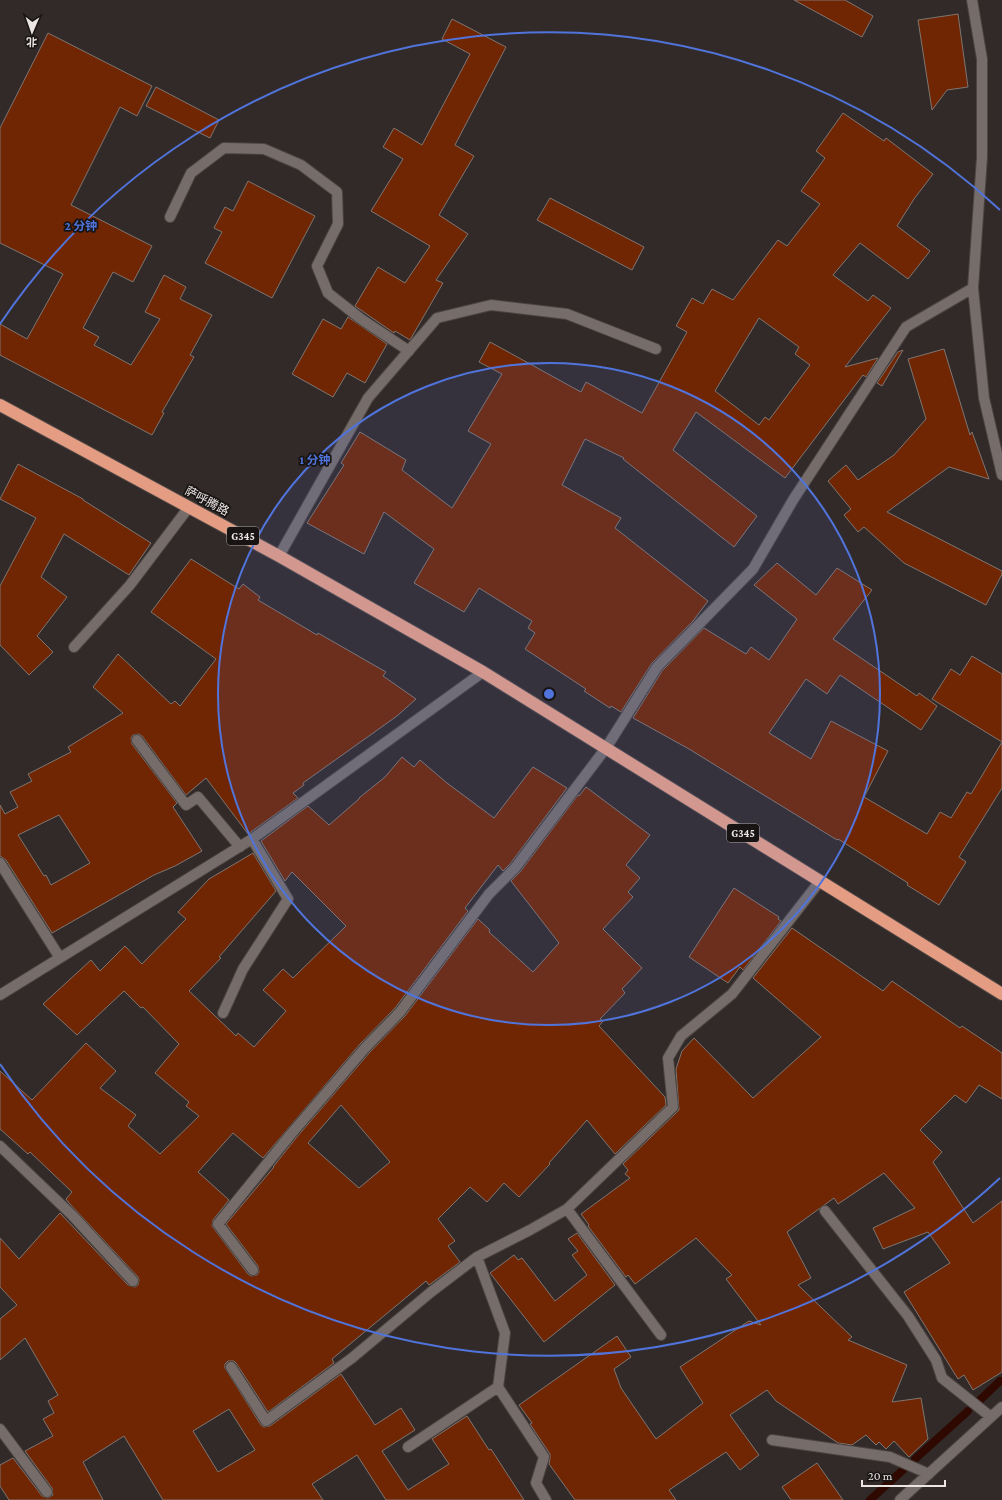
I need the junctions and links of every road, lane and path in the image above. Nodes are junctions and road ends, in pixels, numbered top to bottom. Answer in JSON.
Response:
{"nodes":[{"id":1,"x":972,"y":0,"type":"edge"},
{"id":2,"x":170,"y":217,"type":"dead end"},
{"id":3,"x":973,"y":288,"type":"junction"},
{"id":4,"x":656,"y":349,"type":"dead end"},
{"id":5,"x":409,"y":351,"type":"junction"},
{"id":6,"x":0,"y":405,"type":"edge"},
{"id":7,"x":1002,"y":475,"type":"edge"},
{"id":8,"x":189,"y":507,"type":"junction"},
{"id":9,"x":279,"y":556,"type":"junction"},
{"id":10,"x":74,"y":647,"type":"dead end"},
{"id":11,"x":483,"y":672,"type":"junction"},
{"id":12,"x":137,"y":740,"type":"dead end"},
{"id":13,"x":606,"y":748,"type":"junction"},
{"id":14,"x":252,"y":839,"type":"junction"},
{"id":15,"x":240,"y":847,"type":"junction"},
{"id":16,"x":0,"y":863,"type":"edge"},
{"id":17,"x":820,"y":881,"type":"junction"},
{"id":18,"x":60,"y":958,"type":"junction"},
{"id":19,"x":1002,"y":994,"type":"edge"},
{"id":20,"x":0,"y":995,"type":"edge"},
{"id":21,"x":223,"y":1013,"type":"dead end"},
{"id":22,"x":0,"y":1146,"type":"edge"},
{"id":23,"x":567,"y":1209,"type":"junction"},
{"id":24,"x":825,"y":1210,"type":"dead end"},
{"id":25,"x":478,"y":1257,"type":"junction"},
{"id":26,"x":254,"y":1270,"type":"dead end"},
{"id":27,"x":133,"y":1280,"type":"dead end"},
{"id":28,"x":661,"y":1335,"type":"dead end"},
{"id":29,"x":231,"y":1367,"type":"dead end"},
{"id":30,"x":498,"y":1387,"type":"junction"},
{"id":31,"x":1002,"y":1407,"type":"edge"},
{"id":32,"x":991,"y":1418,"type":"junction"},
{"id":33,"x":0,"y":1429,"type":"edge"},
{"id":34,"x":772,"y":1440,"type":"dead end"},
{"id":35,"x":408,"y":1447,"type":"dead end"},
{"id":36,"x":929,"y":1474,"type":"junction"},
{"id":37,"x":47,"y":1492,"type":"dead end"},
{"id":38,"x":546,"y":1500,"type":"edge"},
{"id":39,"x":900,"y":1500,"type":"edge"}],
"edges":[{"from":1,"to":3,"type":"street"},
{"from":2,"to":5,"type":"street"},
{"from":3,"to":7,"type":"street"},
{"from":3,"to":13,"type":"street"},
{"from":4,"to":5,"type":"street"},
{"from":5,"to":9,"type":"street"},
{"from":6,"to":8,"type":"highway","name":"萨呼腾路","number":"G345"},
{"from":8,"to":9,"type":"highway","name":"萨呼腾路","number":"G345"},
{"from":8,"to":10,"type":"street"},
{"from":9,"to":11,"type":"highway","name":"萨呼腾路","number":"G345"},
{"from":11,"to":13,"type":"highway","number":"G345"},
{"from":11,"to":14,"type":"street"},
{"from":12,"to":15,"type":"street"},
{"from":13,"to":17,"type":"highway","number":"G345"},
{"from":13,"to":26,"type":"street"},
{"from":14,"to":15,"type":"street"},
{"from":14,"to":21,"type":"street"},
{"from":15,"to":18,"type":"street"},
{"from":16,"to":18,"type":"street"},
{"from":17,"to":19,"type":"highway","number":"G345"},
{"from":17,"to":23,"type":"street"},
{"from":18,"to":20,"type":"street"},
{"from":22,"to":27,"type":"street"},
{"from":23,"to":25,"type":"street"},
{"from":23,"to":28,"type":"street"},
{"from":24,"to":32,"type":"street"},
{"from":25,"to":29,"type":"street"},
{"from":25,"to":30,"type":"street"},
{"from":30,"to":35,"type":"street"},
{"from":30,"to":38,"type":"street"},
{"from":31,"to":32,"type":"street"},
{"from":32,"to":36,"type":"street"},
{"from":33,"to":37,"type":"street"},
{"from":34,"to":36,"type":"street"},
{"from":36,"to":39,"type":"street"}]}
